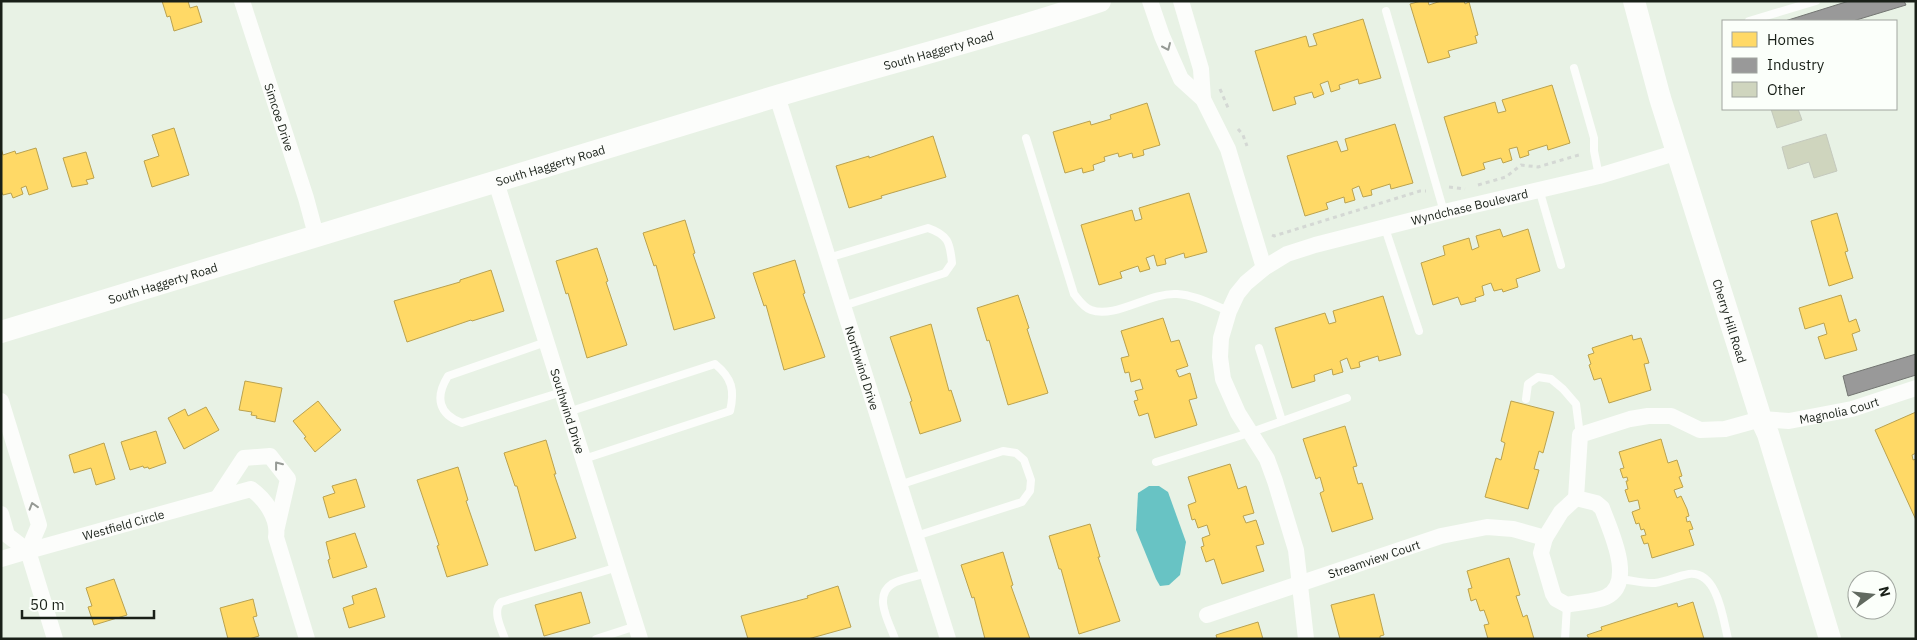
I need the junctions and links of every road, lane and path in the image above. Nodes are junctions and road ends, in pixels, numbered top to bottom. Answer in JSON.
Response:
{"nodes":[{"id":1,"x":242,"y":1,"type":"edge"},
{"id":2,"x":1100,"y":1,"type":"edge"},
{"id":3,"x":1150,"y":1,"type":"edge"},
{"id":4,"x":1182,"y":1,"type":"edge"},
{"id":5,"x":1634,"y":1,"type":"edge"},
{"id":6,"x":1816,"y":1,"type":"edge"},
{"id":7,"x":1386,"y":11,"type":"dead end"},
{"id":8,"x":1752,"y":20,"type":"edge"},
{"id":9,"x":1574,"y":68,"type":"dead end"},
{"id":10,"x":1218,"y":84,"type":"dead end"},
{"id":11,"x":777,"y":96,"type":"junction"},
{"id":12,"x":1203,"y":99,"type":"junction"},
{"id":13,"x":1233,"y":119,"type":"dead end"},
{"id":14,"x":1237,"y":128,"type":"dead end"},
{"id":15,"x":1026,"y":138,"type":"dead end"},
{"id":16,"x":1678,"y":152,"type":"junction"},
{"id":17,"x":1249,"y":153,"type":"dead end"},
{"id":18,"x":1585,"y":153,"type":"dead end"},
{"id":19,"x":1599,"y":176,"type":"junction"},
{"id":20,"x":496,"y":182,"type":"junction"},
{"id":21,"x":1539,"y":189,"type":"junction"},
{"id":22,"x":1438,"y":190,"type":"junction"},
{"id":23,"x":1444,"y":212,"type":"junction"},
{"id":24,"x":1385,"y":228,"type":"junction"},
{"id":25,"x":1269,"y":232,"type":"dead end"},
{"id":26,"x":316,"y":235,"type":"junction"},
{"id":27,"x":828,"y":258,"type":"junction"},
{"id":28,"x":1561,"y":265,"type":"dead end"},
{"id":29,"x":1264,"y":268,"type":"junction"},
{"id":30,"x":843,"y":306,"type":"junction"},
{"id":31,"x":1229,"y":312,"type":"junction"},
{"id":32,"x":1419,"y":331,"type":"dead end"},
{"id":33,"x":1,"y":332,"type":"edge"},
{"id":34,"x":546,"y":342,"type":"junction"},
{"id":35,"x":1259,"y":348,"type":"dead end"},
{"id":36,"x":1916,"y":388,"type":"edge"},
{"id":37,"x":562,"y":392,"type":"junction"},
{"id":38,"x":1347,"y":398,"type":"dead end"},
{"id":39,"x":1526,"y":398,"type":"dead end"},
{"id":40,"x":1,"y":401,"type":"edge"},
{"id":41,"x":568,"y":412,"type":"junction"},
{"id":42,"x":1761,"y":419,"type":"junction"},
{"id":43,"x":1282,"y":421,"type":"junction"},
{"id":44,"x":1249,"y":432,"type":"junction"},
{"id":45,"x":1580,"y":435,"type":"junction"},
{"id":46,"x":584,"y":460,"type":"junction"},
{"id":47,"x":1156,"y":462,"type":"dead end"},
{"id":48,"x":900,"y":485,"type":"junction"},
{"id":49,"x":219,"y":496,"type":"junction"},
{"id":50,"x":1576,"y":498,"type":"junction"},
{"id":51,"x":1,"y":514,"type":"edge"},
{"id":52,"x":278,"y":527,"type":"junction"},
{"id":53,"x":916,"y":536,"type":"junction"},
{"id":54,"x":1545,"y":538,"type":"junction"},
{"id":55,"x":28,"y":552,"type":"junction"},
{"id":56,"x":1,"y":558,"type":"edge"},
{"id":57,"x":618,"y":567,"type":"junction"},
{"id":58,"x":927,"y":573,"type":"junction"},
{"id":59,"x":1620,"y":579,"type":"junction"},
{"id":60,"x":1300,"y":584,"type":"junction"},
{"id":61,"x":1567,"y":605,"type":"junction"},
{"id":62,"x":1207,"y":615,"type":"dead end"},
{"id":63,"x":638,"y":632,"type":"edge"},
{"id":64,"x":55,"y":639,"type":"edge"},
{"id":65,"x":307,"y":639,"type":"edge"},
{"id":66,"x":505,"y":639,"type":"edge"},
{"id":67,"x":596,"y":639,"type":"edge"},
{"id":68,"x":895,"y":639,"type":"edge"},
{"id":69,"x":948,"y":639,"type":"edge"},
{"id":70,"x":1306,"y":639,"type":"edge"},
{"id":71,"x":1565,"y":639,"type":"edge"},
{"id":72,"x":1728,"y":639,"type":"edge"},
{"id":73,"x":1830,"y":639,"type":"edge"}],
"edges":[{"from":1,"to":26,"type":"street","name":"Simcoe Drive"},
{"from":2,"to":11,"type":"main road","name":"South Haggerty Road"},
{"from":3,"to":12,"type":"street","one_way":true},
{"from":4,"to":12,"type":"street"},
{"from":5,"to":16,"type":"main road","name":"Cherry Hill Road"},
{"from":6,"to":8,"type":"lane"},
{"from":7,"to":22,"type":"lane"},
{"from":9,"to":19,"type":"lane"},
{"from":10,"to":13,"type":"path"},
{"from":11,"to":20,"type":"main road","name":"South Haggerty Road"},
{"from":11,"to":27,"type":"street","name":"Northwind Drive"},
{"from":12,"to":29,"type":"street"},
{"from":14,"to":17,"type":"path"},
{"from":15,"to":31,"type":"lane"},
{"from":16,"to":19,"type":"street","name":"Wyndchase Boulevard"},
{"from":16,"to":42,"type":"main road","name":"Cherry Hill Road"},
{"from":18,"to":22,"type":"path"},
{"from":19,"to":21,"type":"street","name":"Wyndchase Boulevard"},
{"from":20,"to":26,"type":"main road","name":"South Haggerty Road"},
{"from":20,"to":34,"type":"street","name":"Southwind Drive"},
{"from":21,"to":23,"type":"street","name":"Wyndchase Boulevard"},
{"from":21,"to":28,"type":"lane"},
{"from":22,"to":23,"type":"lane"},
{"from":22,"to":25,"type":"path"},
{"from":23,"to":24,"type":"street","name":"Wyndchase Boulevard"},
{"from":24,"to":29,"type":"street","name":"Wyndchase Boulevard"},
{"from":24,"to":32,"type":"lane"},
{"from":26,"to":33,"type":"main road","name":"South Haggerty Road"},
{"from":27,"to":30,"type":"street","name":"Northwind Drive"},
{"from":27,"to":30,"type":"lane"},
{"from":29,"to":31,"type":"street","name":"Wyndchase Boulevard"},
{"from":30,"to":48,"type":"street","name":"Northwind Drive"},
{"from":31,"to":44,"type":"street","name":"Wyndchase Boulevard"},
{"from":34,"to":37,"type":"street","name":"Southwind Drive"},
{"from":34,"to":37,"type":"lane"},
{"from":35,"to":43,"type":"lane"},
{"from":36,"to":42,"type":"street","name":"Magnolia Court"},
{"from":37,"to":41,"type":"street","name":"Southwind Drive"},
{"from":38,"to":43,"type":"lane"},
{"from":39,"to":45,"type":"lane"},
{"from":55,"to":40,"type":"street","one_way":true},
{"from":41,"to":46,"type":"street","name":"Southwind Drive"},
{"from":41,"to":46,"type":"lane"},
{"from":42,"to":45,"type":"street"},
{"from":42,"to":73,"type":"main road","name":"Cherry Hill Road"},
{"from":43,"to":44,"type":"lane"},
{"from":44,"to":47,"type":"lane"},
{"from":44,"to":60,"type":"street","name":"Wyndchase Boulevard"},
{"from":45,"to":50,"type":"street"},
{"from":46,"to":57,"type":"street","name":"Southwind Drive"},
{"from":48,"to":53,"type":"street","name":"Northwind Drive"},
{"from":48,"to":53,"type":"lane"},
{"from":49,"to":52,"type":"street","name":"Westfield Circle"},
{"from":52,"to":49,"type":"street","name":"Westfield Circle","one_way":true},
{"from":49,"to":55,"type":"street","name":"Westfield Circle"},
{"from":50,"to":54,"type":"street"},
{"from":50,"to":59,"type":"street"},
{"from":51,"to":55,"type":"street"},
{"from":52,"to":65,"type":"street","name":"Westfield Circle"},
{"from":53,"to":58,"type":"street","name":"Northwind Drive"},
{"from":54,"to":60,"type":"street","name":"Streamview Court"},
{"from":54,"to":61,"type":"street"},
{"from":55,"to":56,"type":"street","name":"Westfield Circle"},
{"from":55,"to":64,"type":"street"},
{"from":57,"to":63,"type":"street","name":"Southwind Drive"},
{"from":57,"to":66,"type":"lane"},
{"from":58,"to":68,"type":"lane"},
{"from":58,"to":69,"type":"street","name":"Northwind Drive"},
{"from":59,"to":61,"type":"street"},
{"from":59,"to":72,"type":"lane"},
{"from":60,"to":62,"type":"street","name":"Streamview Court"},
{"from":60,"to":70,"type":"street","name":"Wyndchase Boulevard"},
{"from":61,"to":71,"type":"lane"},
{"from":63,"to":67,"type":"lane"}]}
